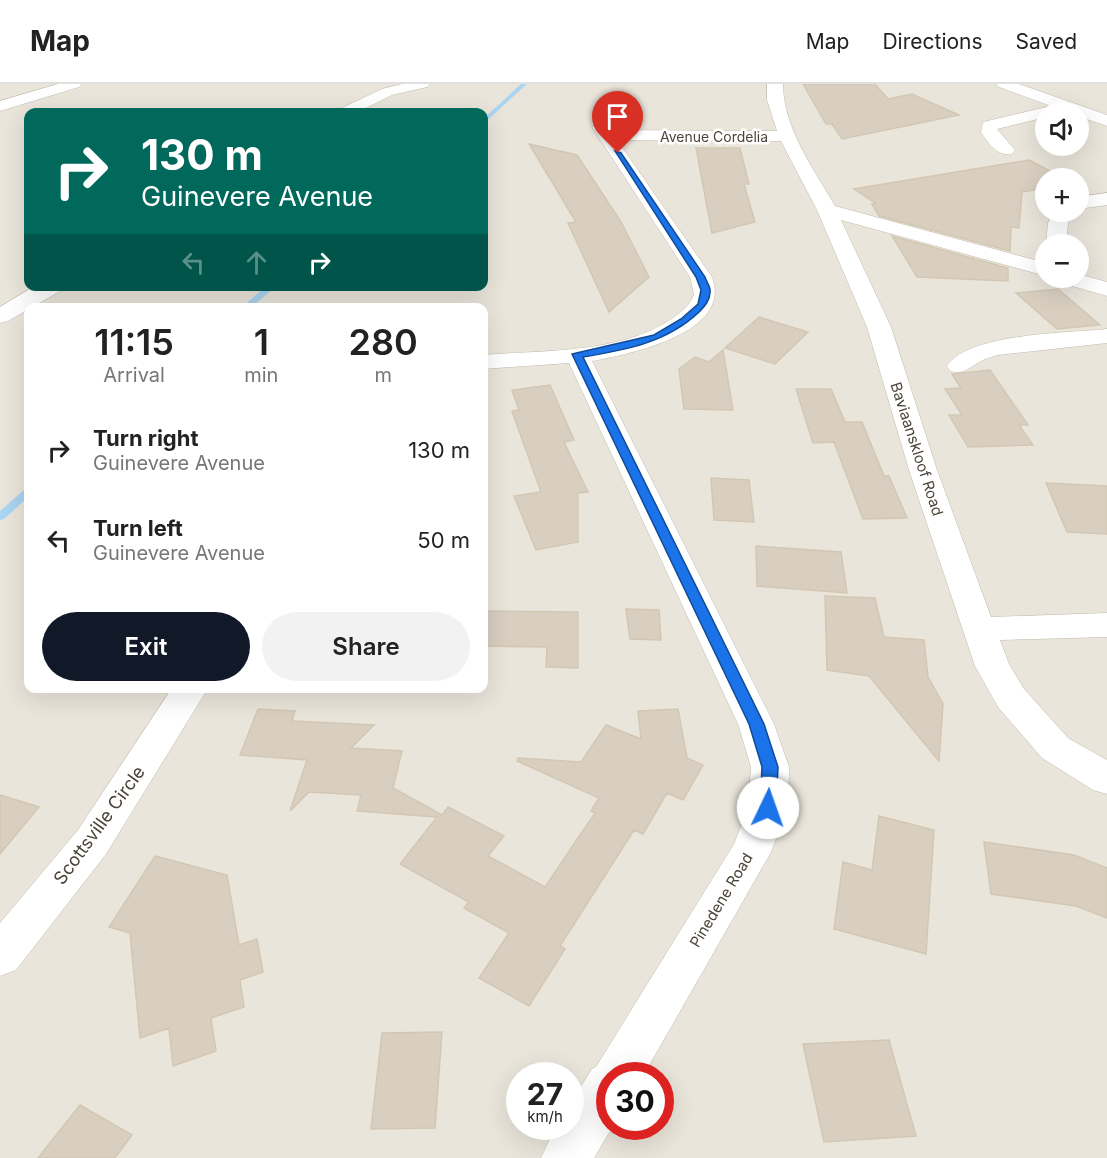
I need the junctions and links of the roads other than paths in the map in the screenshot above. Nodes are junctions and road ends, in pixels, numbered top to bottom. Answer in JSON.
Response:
{"nodes":[{"id":1,"x":74,"y":84,"type":"edge"},
{"id":2,"x":422,"y":84,"type":"edge"},
{"id":3,"x":775,"y":84,"type":"edge"},
{"id":4,"x":1004,"y":84,"type":"edge"},
{"id":5,"x":381,"y":88,"type":"edge"},
{"id":6,"x":1054,"y":102,"type":"edge"},
{"id":7,"x":0,"y":106,"type":"edge"},
{"id":8,"x":352,"y":108,"type":"edge"},
{"id":9,"x":1035,"y":115,"type":"edge"},
{"id":10,"x":1089,"y":115,"type":"edge"},
{"id":11,"x":1107,"y":121,"type":"edge"},
{"id":12,"x":787,"y":136,"type":"junction"},
{"id":13,"x":1006,"y":150,"type":"dead end"},
{"id":14,"x":1107,"y":199,"type":"edge"},
{"id":15,"x":1089,"y":201,"type":"edge"},
{"id":16,"x":827,"y":210,"type":"junction"},
{"id":17,"x":1035,"y":259,"type":"edge"},
{"id":18,"x":1017,"y":263,"type":"junction"},
{"id":19,"x":1035,"y":267,"type":"edge"},
{"id":20,"x":1089,"y":283,"type":"edge"},
{"id":21,"x":1107,"y":289,"type":"edge"},
{"id":22,"x":43,"y":291,"type":"edge"},
{"id":23,"x":0,"y":316,"type":"edge"},
{"id":24,"x":1107,"y":336,"type":"edge"},
{"id":25,"x":577,"y":354,"type":"junction"},
{"id":26,"x":488,"y":362,"type":"edge"},
{"id":27,"x":959,"y":366,"type":"dead end"},
{"id":28,"x":1107,"y":625,"type":"edge"},
{"id":29,"x":979,"y":629,"type":"junction"},
{"id":30,"x":188,"y":693,"type":"edge"},
{"id":31,"x":1107,"y":779,"type":"edge"},
{"id":32,"x":0,"y":956,"type":"edge"},
{"id":33,"x":624,"y":1062,"type":"edge"},
{"id":34,"x":596,"y":1108,"type":"edge"},
{"id":35,"x":566,"y":1158,"type":"edge"}],
"edges":[{"from":1,"to":7,"type":"street"},
{"from":2,"to":5,"type":"street"},
{"from":3,"to":12,"type":"street","name":"Baviaanskloof Road"},
{"from":4,"to":6,"type":"street"},
{"from":5,"to":8,"type":"street"},
{"from":9,"to":13,"type":"street"},
{"from":10,"to":11,"type":"street"},
{"from":12,"to":16,"type":"street","name":"Baviaanskloof Road"},
{"from":12,"to":25,"type":"street","name":"Avenue Cordelia"},
{"from":14,"to":15,"type":"street"},
{"from":16,"to":18,"type":"street"},
{"from":16,"to":29,"type":"street","name":"Baviaanskloof Road"},
{"from":17,"to":18,"type":"street"},
{"from":18,"to":19,"type":"street"},
{"from":20,"to":21,"type":"street"},
{"from":22,"to":23,"type":"street"},
{"from":24,"to":27,"type":"street"},
{"from":25,"to":26,"type":"street"},
{"from":25,"to":33,"type":"street","name":"Pinedene Road"},
{"from":28,"to":29,"type":"street"},
{"from":29,"to":31,"type":"street","name":"Baviaanskloof Road"},
{"from":30,"to":32,"type":"street","name":"Scottsville Circle"},
{"from":34,"to":35,"type":"street"}]}
